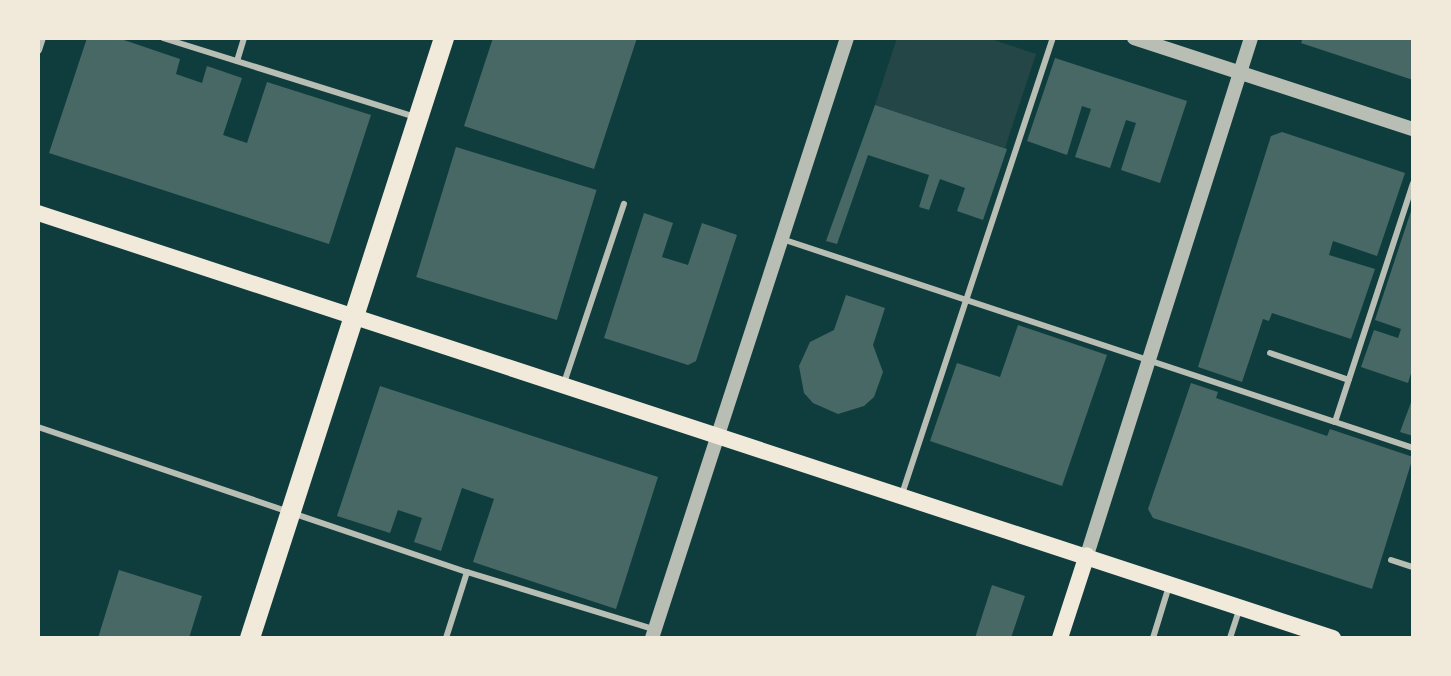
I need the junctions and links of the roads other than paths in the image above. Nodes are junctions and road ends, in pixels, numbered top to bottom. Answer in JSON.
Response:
{"nodes":[{"id":1,"x":42,"y":38,"type":"edge"},
{"id":2,"x":163,"y":38,"type":"edge"},
{"id":3,"x":244,"y":38,"type":"edge"},
{"id":4,"x":444,"y":38,"type":"edge"},
{"id":5,"x":847,"y":38,"type":"edge"},
{"id":6,"x":1053,"y":38,"type":"edge"},
{"id":7,"x":1134,"y":38,"type":"edge"},
{"id":8,"x":1251,"y":38,"type":"edge"},
{"id":9,"x":38,"y":50,"type":"edge"},
{"id":10,"x":237,"y":61,"type":"junction"},
{"id":11,"x":1240,"y":72,"type":"junction"},
{"id":12,"x":418,"y":118,"type":"junction"},
{"id":13,"x":1413,"y":129,"type":"edge"},
{"id":14,"x":1413,"y":183,"type":"edge"},
{"id":15,"x":624,"y":204,"type":"dead end"},
{"id":16,"x":38,"y":213,"type":"edge"},
{"id":17,"x":782,"y":239,"type":"junction"},
{"id":18,"x":966,"y":300,"type":"junction"},
{"id":19,"x":354,"y":316,"type":"junction"},
{"id":20,"x":1270,"y":353,"type":"dead end"},
{"id":21,"x":1148,"y":361,"type":"junction"},
{"id":22,"x":1349,"y":380,"type":"junction"},
{"id":23,"x":564,"y":383,"type":"junction"},
{"id":24,"x":1335,"y":422,"type":"junction"},
{"id":25,"x":38,"y":427,"type":"edge"},
{"id":26,"x":719,"y":433,"type":"junction"},
{"id":27,"x":1413,"y":448,"type":"edge"},
{"id":28,"x":902,"y":494,"type":"junction"},
{"id":29,"x":292,"y":509,"type":"junction"},
{"id":30,"x":1087,"y":555,"type":"junction"},
{"id":31,"x":1391,"y":560,"type":"dead end"},
{"id":32,"x":1413,"y":567,"type":"edge"},
{"id":33,"x":467,"y":572,"type":"junction"},
{"id":34,"x":1170,"y":583,"type":"junction"},
{"id":35,"x":1240,"y":607,"type":"junction"},
{"id":36,"x":654,"y":634,"type":"edge"},
{"id":37,"x":256,"y":636,"type":"edge"},
{"id":38,"x":446,"y":638,"type":"edge"},
{"id":39,"x":1060,"y":638,"type":"edge"},
{"id":40,"x":1153,"y":638,"type":"edge"},
{"id":41,"x":1230,"y":638,"type":"edge"},
{"id":42,"x":1333,"y":638,"type":"edge"}],
"edges":[{"from":1,"to":9,"type":"street"},
{"from":2,"to":10,"type":"lane"},
{"from":3,"to":10,"type":"lane"},
{"from":4,"to":12,"type":"main road"},
{"from":5,"to":17,"type":"street"},
{"from":6,"to":18,"type":"lane"},
{"from":7,"to":11,"type":"street"},
{"from":8,"to":11,"type":"street"},
{"from":10,"to":12,"type":"lane"},
{"from":11,"to":13,"type":"street"},
{"from":11,"to":21,"type":"street"},
{"from":12,"to":19,"type":"main road"},
{"from":14,"to":22,"type":"lane"},
{"from":15,"to":23,"type":"lane"},
{"from":16,"to":19,"type":"main road"},
{"from":17,"to":18,"type":"lane"},
{"from":17,"to":26,"type":"street"},
{"from":18,"to":21,"type":"lane"},
{"from":18,"to":28,"type":"lane"},
{"from":19,"to":23,"type":"main road"},
{"from":19,"to":29,"type":"main road"},
{"from":20,"to":22,"type":"lane"},
{"from":21,"to":24,"type":"lane"},
{"from":21,"to":30,"type":"street"},
{"from":22,"to":24,"type":"lane"},
{"from":23,"to":26,"type":"main road"},
{"from":24,"to":27,"type":"lane"},
{"from":25,"to":29,"type":"lane"},
{"from":26,"to":28,"type":"main road"},
{"from":26,"to":36,"type":"street"},
{"from":28,"to":30,"type":"main road"},
{"from":29,"to":33,"type":"lane"},
{"from":29,"to":37,"type":"main road"},
{"from":30,"to":34,"type":"main road"},
{"from":30,"to":39,"type":"main road"},
{"from":31,"to":32,"type":"lane"},
{"from":33,"to":36,"type":"lane"},
{"from":33,"to":38,"type":"lane"},
{"from":34,"to":35,"type":"main road"},
{"from":34,"to":40,"type":"lane"},
{"from":35,"to":41,"type":"lane"},
{"from":35,"to":42,"type":"main road"}]}
